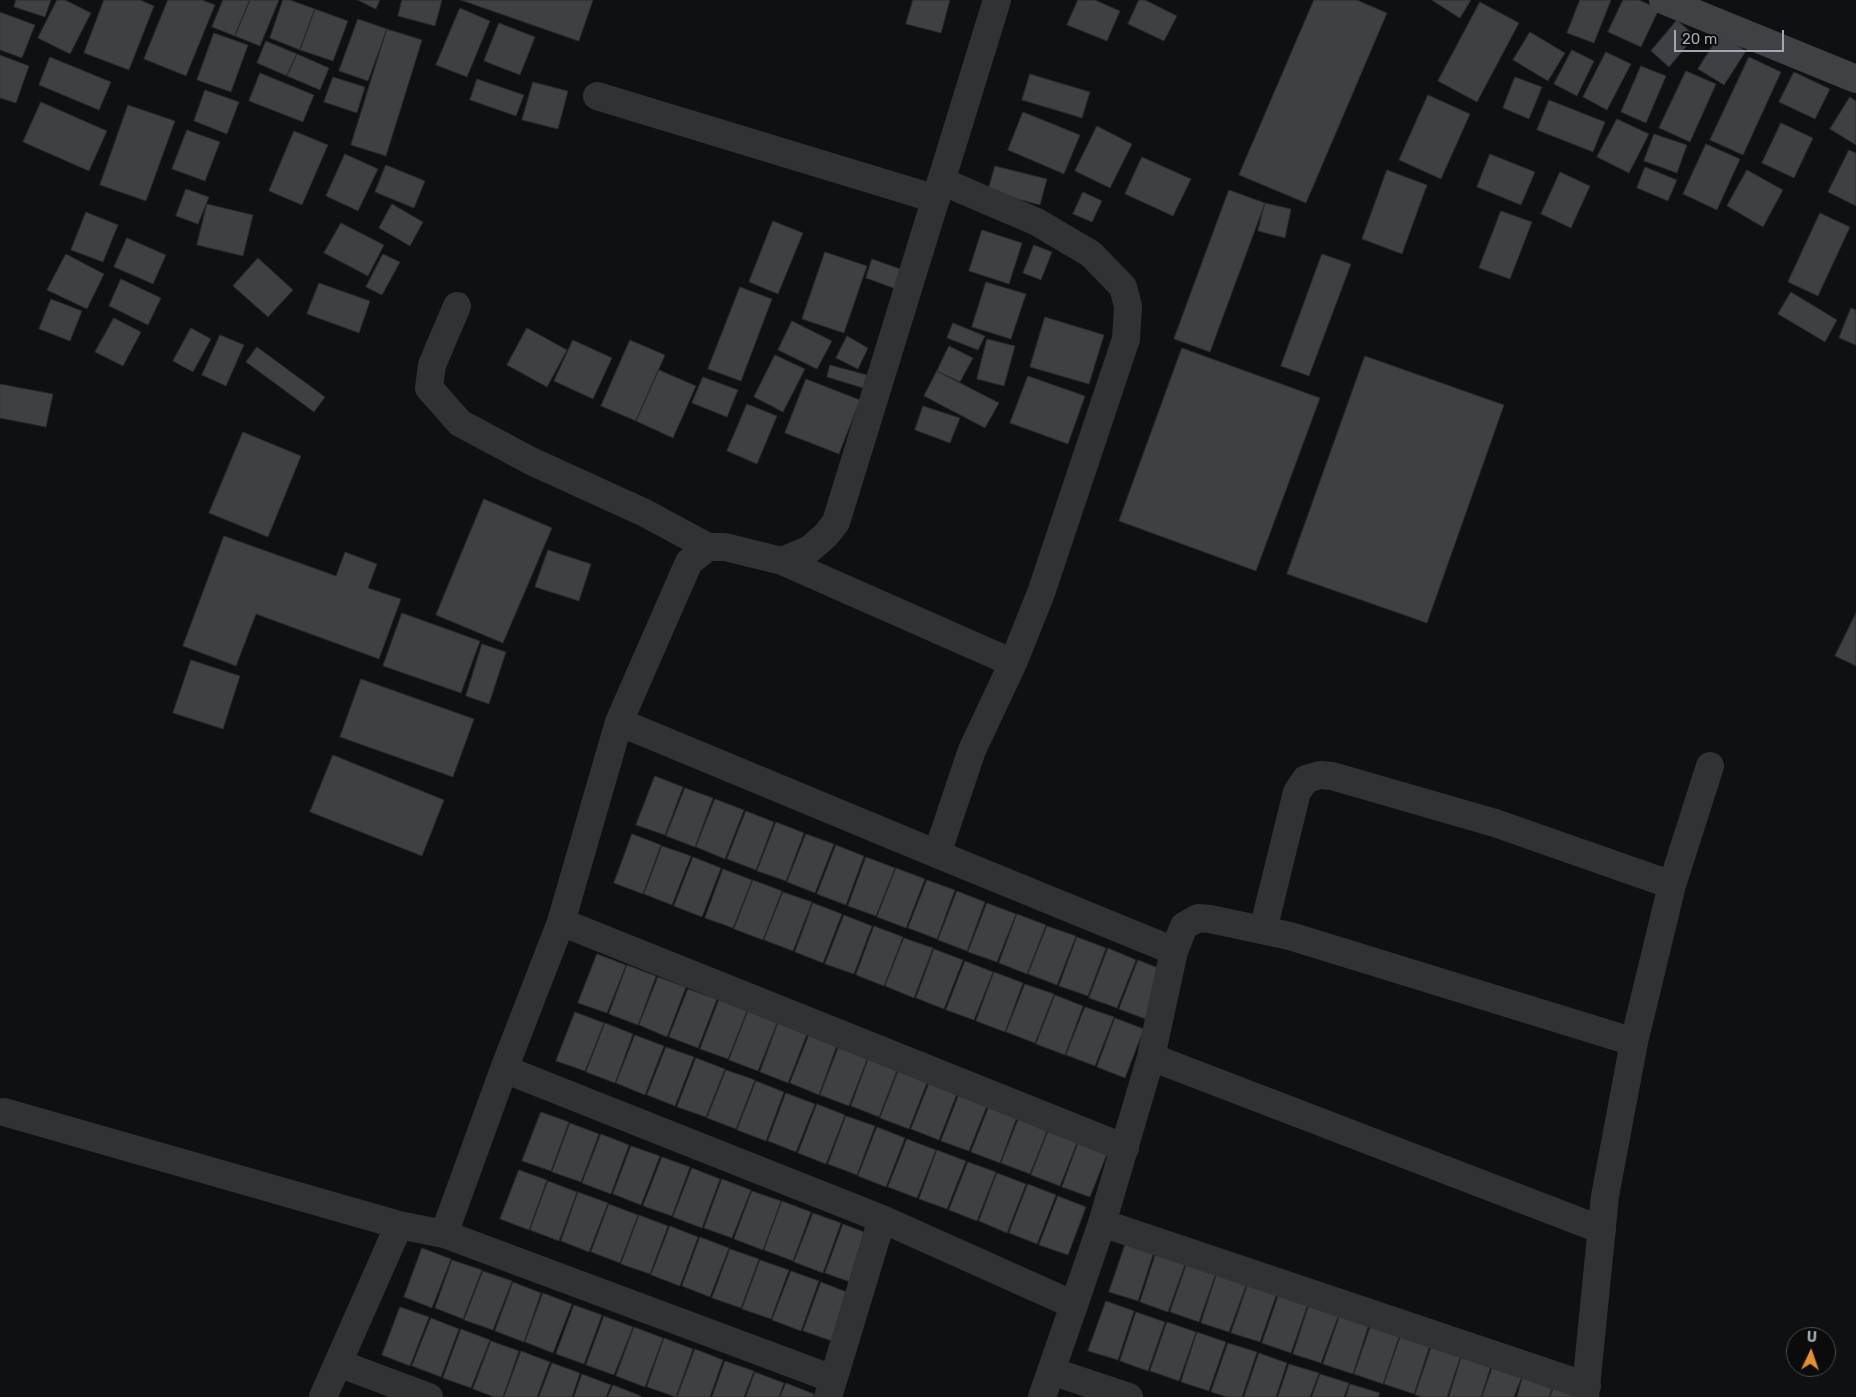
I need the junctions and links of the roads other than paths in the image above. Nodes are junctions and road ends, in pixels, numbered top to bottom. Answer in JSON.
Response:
{"nodes":[{"id":1,"x":997,"y":0,"type":"edge"},
{"id":2,"x":1663,"y":0,"type":"edge"},
{"id":3,"x":1856,"y":79,"type":"edge"},
{"id":4,"x":597,"y":96,"type":"dead end"},
{"id":5,"x":938,"y":190,"type":"junction"},
{"id":6,"x":457,"y":306,"type":"dead end"},
{"id":7,"x":708,"y":547,"type":"junction"},
{"id":8,"x":782,"y":561,"type":"junction"},
{"id":9,"x":1013,"y":663,"type":"junction"},
{"id":10,"x":619,"y":722,"type":"junction"},
{"id":11,"x":1710,"y":766,"type":"dead end"},
{"id":12,"x":937,"y":854,"type":"junction"},
{"id":13,"x":1672,"y":885,"type":"junction"},
{"id":14,"x":561,"y":922,"type":"junction"},
{"id":15,"x":1263,"y":930,"type":"junction"},
{"id":16,"x":1174,"y":951,"type":"junction"},
{"id":17,"x":1634,"y":1042,"type":"junction"},
{"id":18,"x":1151,"y":1057,"type":"junction"},
{"id":19,"x":504,"y":1069,"type":"junction"},
{"id":20,"x":4,"y":1112,"type":"dead end"},
{"id":21,"x":1125,"y":1148,"type":"junction"},
{"id":22,"x":882,"y":1219,"type":"junction"},
{"id":23,"x":1102,"y":1223,"type":"junction"},
{"id":24,"x":399,"y":1225,"type":"junction"},
{"id":25,"x":1602,"y":1230,"type":"junction"},
{"id":26,"x":444,"y":1234,"type":"junction"},
{"id":27,"x":1074,"y":1305,"type":"junction"},
{"id":28,"x":338,"y":1363,"type":"junction"},
{"id":29,"x":1052,"y":1371,"type":"junction"},
{"id":30,"x":831,"y":1388,"type":"edge"},
{"id":31,"x":1586,"y":1392,"type":"edge"},
{"id":32,"x":323,"y":1397,"type":"edge"},
{"id":33,"x":429,"y":1397,"type":"edge"},
{"id":34,"x":1042,"y":1397,"type":"edge"},
{"id":35,"x":1129,"y":1397,"type":"edge"}],
"edges":[{"from":1,"to":5,"type":"street"},
{"from":2,"to":3,"type":"street"},
{"from":4,"to":5,"type":"street"},
{"from":5,"to":8,"type":"street"},
{"from":5,"to":9,"type":"street"},
{"from":6,"to":7,"type":"street"},
{"from":7,"to":8,"type":"street"},
{"from":7,"to":10,"type":"street"},
{"from":8,"to":9,"type":"street"},
{"from":9,"to":12,"type":"street"},
{"from":10,"to":12,"type":"street"},
{"from":10,"to":14,"type":"street"},
{"from":11,"to":13,"type":"street"},
{"from":12,"to":16,"type":"street"},
{"from":13,"to":15,"type":"street"},
{"from":13,"to":17,"type":"street"},
{"from":14,"to":19,"type":"street"},
{"from":14,"to":21,"type":"street"},
{"from":15,"to":16,"type":"street"},
{"from":15,"to":17,"type":"street"},
{"from":16,"to":18,"type":"street"},
{"from":17,"to":25,"type":"street"},
{"from":18,"to":21,"type":"street"},
{"from":18,"to":25,"type":"street"},
{"from":19,"to":22,"type":"street"},
{"from":19,"to":26,"type":"street"},
{"from":20,"to":24,"type":"street"},
{"from":21,"to":23,"type":"street"},
{"from":22,"to":27,"type":"street"},
{"from":22,"to":30,"type":"street"},
{"from":23,"to":27,"type":"street"},
{"from":23,"to":31,"type":"street"},
{"from":24,"to":26,"type":"street"},
{"from":24,"to":28,"type":"street"},
{"from":25,"to":31,"type":"street"},
{"from":26,"to":30,"type":"street"},
{"from":27,"to":29,"type":"street"},
{"from":28,"to":32,"type":"street"},
{"from":28,"to":33,"type":"street"},
{"from":29,"to":34,"type":"street"},
{"from":29,"to":35,"type":"street"}]}
